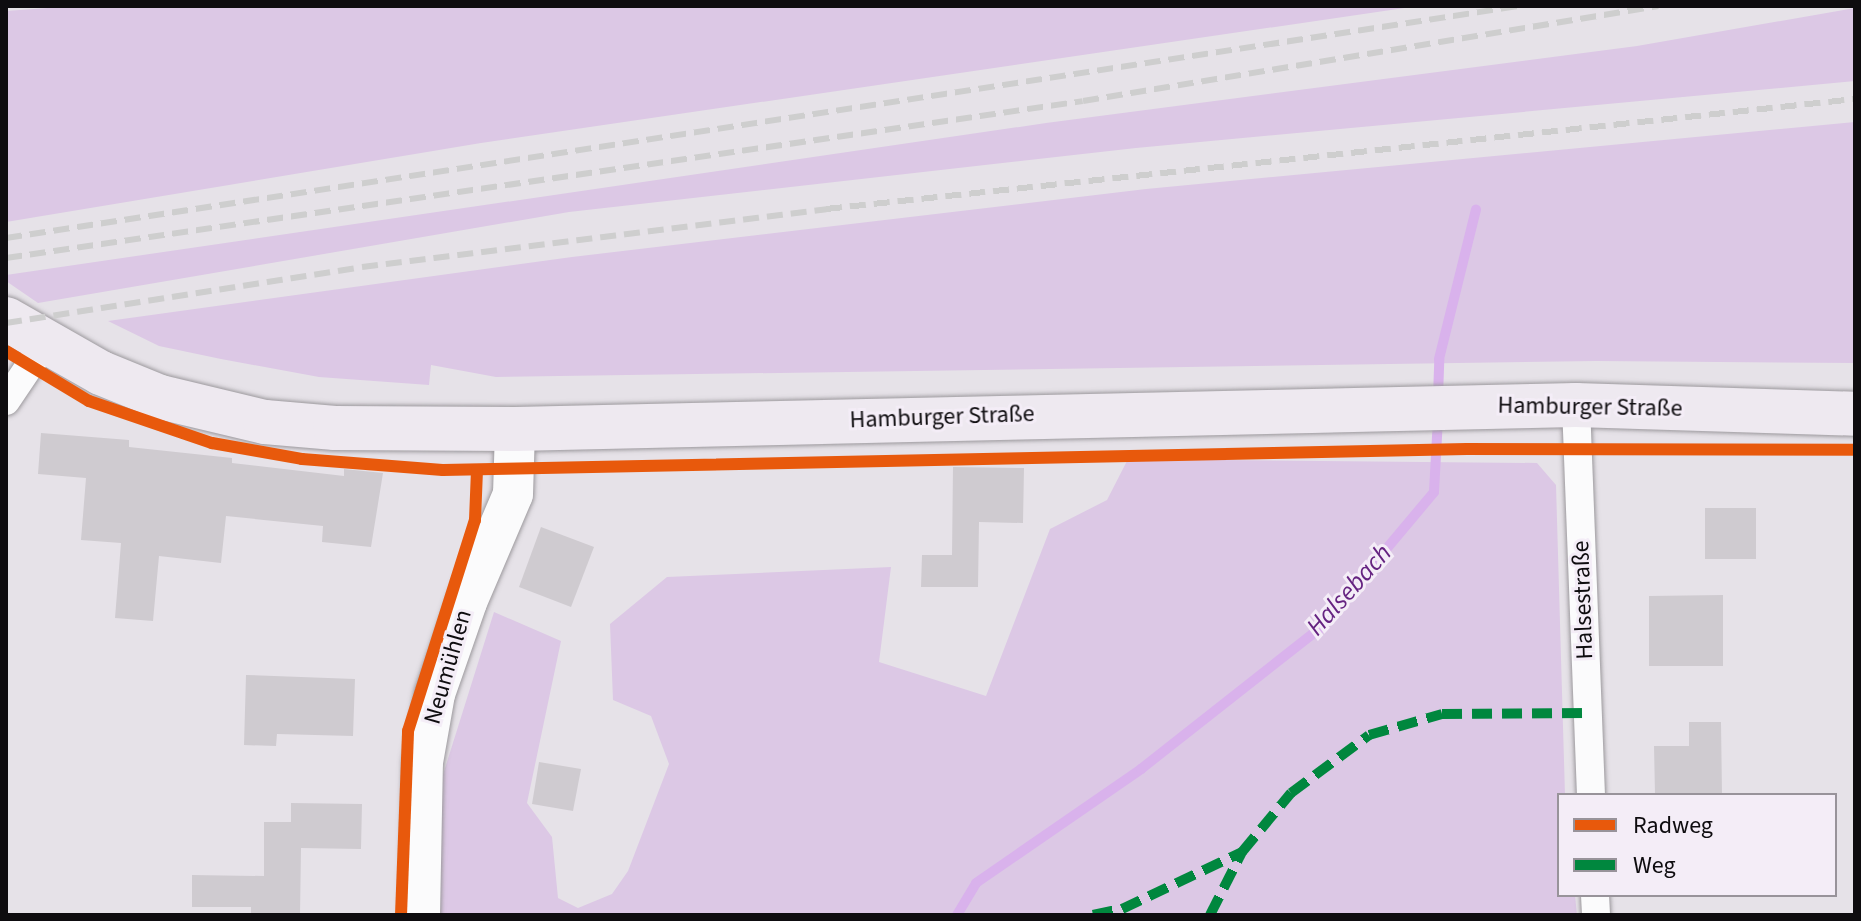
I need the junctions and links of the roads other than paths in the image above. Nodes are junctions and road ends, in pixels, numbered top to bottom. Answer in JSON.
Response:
{"nodes":[{"id":1,"x":6,"y":319,"type":"edge"},
{"id":2,"x":45,"y":343,"type":"junction"},
{"id":3,"x":6,"y":401,"type":"edge"},
{"id":4,"x":1576,"y":405,"type":"junction"},
{"id":5,"x":1855,"y":414,"type":"edge"},
{"id":6,"x":515,"y":429,"type":"junction"},
{"id":7,"x":1591,"y":793,"type":"edge"},
{"id":8,"x":420,"y":915,"type":"edge"}],
"edges":[{"from":1,"to":2,"type":"main road","name":"Hamburger Straße"},
{"from":2,"to":3,"type":"street"},
{"from":2,"to":6,"type":"main road","name":"Hamburger Straße"},
{"from":4,"to":5,"type":"main road","name":"Hamburger Straße"},
{"from":4,"to":6,"type":"main road","name":"Hamburger Straße"},
{"from":4,"to":7,"type":"street","name":"Halsestraße"},
{"from":6,"to":8,"type":"street","name":"Neumühlen"}]}
